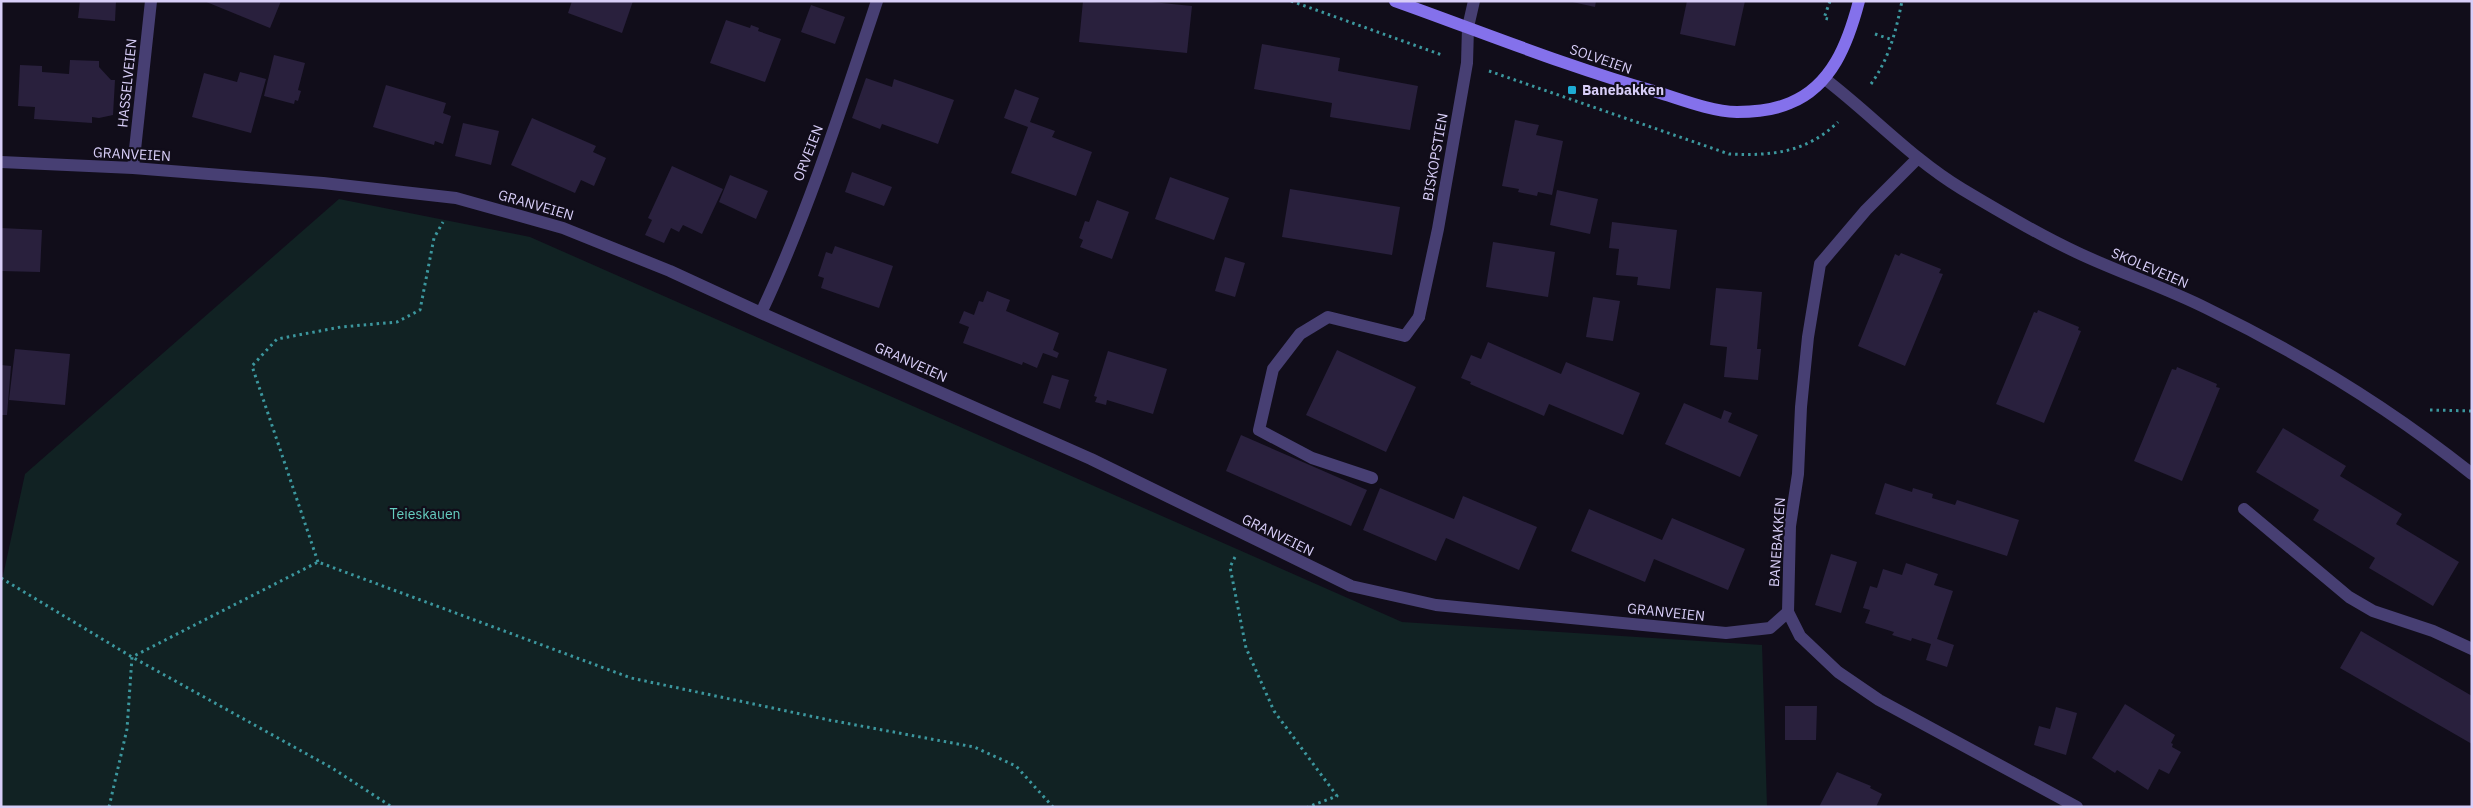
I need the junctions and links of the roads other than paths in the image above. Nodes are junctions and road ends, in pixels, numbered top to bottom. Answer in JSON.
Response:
{"nodes":[{"id":1,"x":151,"y":1,"type":"edge"},
{"id":2,"x":877,"y":1,"type":"edge"},
{"id":3,"x":1395,"y":1,"type":"edge"},
{"id":4,"x":1474,"y":1,"type":"edge"},
{"id":5,"x":1859,"y":1,"type":"edge"},
{"id":6,"x":1468,"y":27,"type":"junction"},
{"id":7,"x":1825,"y":79,"type":"junction"},
{"id":8,"x":1917,"y":159,"type":"junction"},
{"id":9,"x":1,"y":162,"type":"edge"},
{"id":10,"x":133,"y":168,"type":"junction"},
{"id":11,"x":761,"y":313,"type":"junction"},
{"id":12,"x":2472,"y":474,"type":"edge"},
{"id":13,"x":1372,"y":478,"type":"dead end"},
{"id":14,"x":2244,"y":509,"type":"dead end"},
{"id":15,"x":1788,"y":612,"type":"junction"},
{"id":16,"x":2472,"y":648,"type":"edge"},
{"id":17,"x":2077,"y":807,"type":"edge"}],
"edges":[{"from":1,"to":10,"type":"street","name":"HASSELVEIEN"},
{"from":2,"to":11,"type":"street","name":"ORVEIEN"},
{"from":3,"to":6,"type":"main road","name":"SOLVEIEN"},
{"from":4,"to":6,"type":"street","name":"BISKOPSTIEN"},
{"from":5,"to":7,"type":"main road"},
{"from":6,"to":7,"type":"main road","name":"SOLVEIEN"},
{"from":6,"to":13,"type":"street","name":"BISKOPSTIEN"},
{"from":7,"to":8,"type":"street","name":"SKOLEVEIEN"},
{"from":8,"to":12,"type":"street","name":"SKOLEVEIEN"},
{"from":8,"to":15,"type":"street","name":"BANEBAKKEN"},
{"from":9,"to":10,"type":"street","name":"GRANVEIEN"},
{"from":10,"to":11,"type":"street","name":"GRANVEIEN"},
{"from":11,"to":15,"type":"street","name":"GRANVEIEN"},
{"from":14,"to":16,"type":"street"},
{"from":15,"to":17,"type":"street","name":"BANEBAKKEN"}]}
